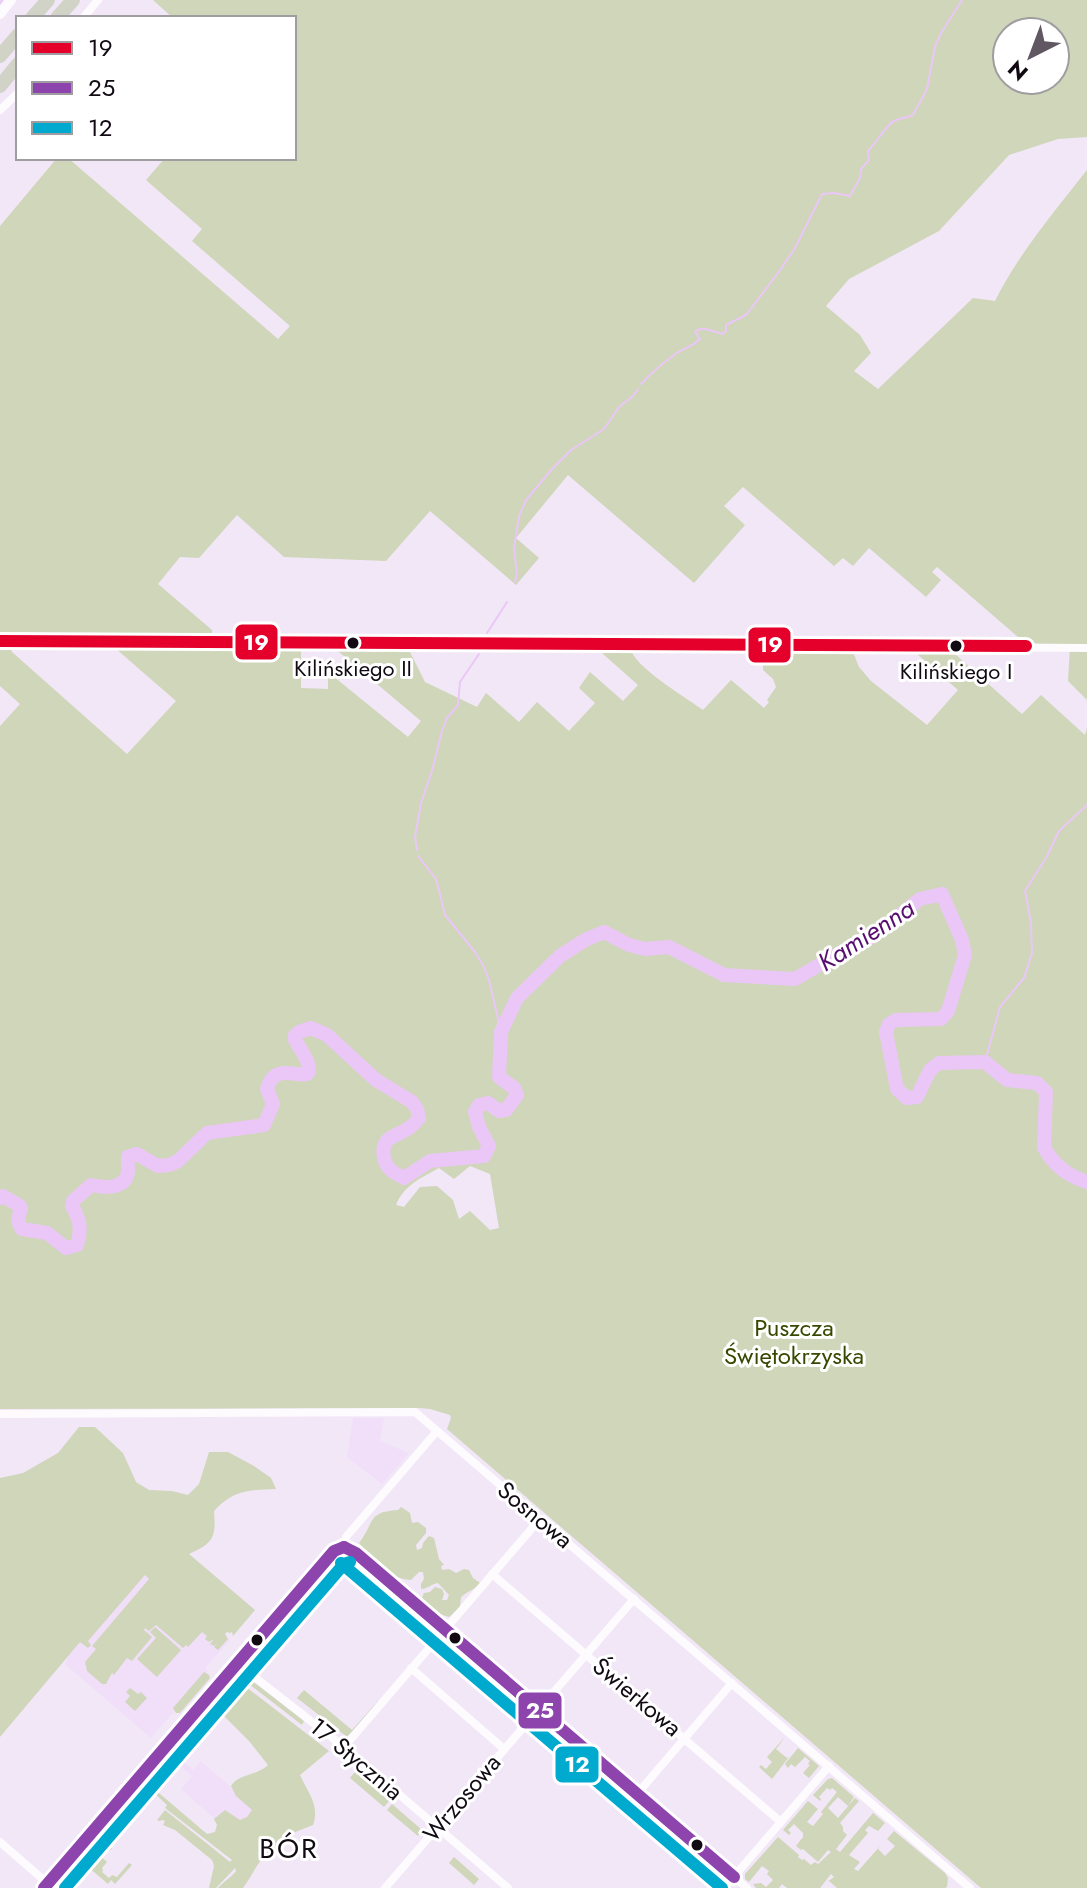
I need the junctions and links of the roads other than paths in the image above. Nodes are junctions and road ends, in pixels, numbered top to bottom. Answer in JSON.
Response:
{"nodes":[{"id":1,"x":11,"y":0,"type":"edge"},
{"id":2,"x":48,"y":0,"type":"edge"},
{"id":3,"x":73,"y":0,"type":"edge"},
{"id":4,"x":98,"y":0,"type":"edge"},
{"id":5,"x":0,"y":14,"type":"edge"},
{"id":6,"x":34,"y":16,"type":"edge"},
{"id":7,"x":59,"y":16,"type":"edge"},
{"id":8,"x":85,"y":16,"type":"edge"},
{"id":9,"x":16,"y":37,"type":"edge"},
{"id":10,"x":0,"y":56,"type":"edge"},
{"id":11,"x":16,"y":66,"type":"edge"},
{"id":12,"x":0,"y":86,"type":"edge"},
{"id":13,"x":16,"y":95,"type":"edge"},
{"id":14,"x":0,"y":110,"type":"edge"},
{"id":15,"x":0,"y":641,"type":"edge"},
{"id":16,"x":1087,"y":648,"type":"edge"},
{"id":17,"x":0,"y":1414,"type":"edge"},
{"id":18,"x":437,"y":1431,"type":"junction"},
{"id":19,"x":540,"y":1519,"type":"junction"},
{"id":20,"x":344,"y":1547,"type":"junction"},
{"id":21,"x":492,"y":1574,"type":"junction"},
{"id":22,"x":634,"y":1599,"type":"junction"},
{"id":23,"x":444,"y":1629,"type":"junction"},
{"id":24,"x":586,"y":1654,"type":"junction"},
{"id":25,"x":238,"y":1664,"type":"junction"},
{"id":26,"x":411,"y":1668,"type":"junction"},
{"id":27,"x":732,"y":1683,"type":"junction"},
{"id":28,"x":538,"y":1709,"type":"junction"},
{"id":29,"x":685,"y":1738,"type":"junction"},
{"id":30,"x":344,"y":1747,"type":"junction"},
{"id":31,"x":504,"y":1749,"type":"junction"},
{"id":32,"x":829,"y":1766,"type":"junction"},
{"id":33,"x":637,"y":1794,"type":"junction"},
{"id":34,"x":781,"y":1822,"type":"junction"},
{"id":35,"x":438,"y":1827,"type":"junction"},
{"id":36,"x":0,"y":1842,"type":"edge"},
{"id":37,"x":734,"y":1877,"type":"junction"},
{"id":38,"x":48,"y":1887,"type":"edge"},
{"id":39,"x":385,"y":1888,"type":"edge"},
{"id":40,"x":508,"y":1888,"type":"edge"},
{"id":41,"x":724,"y":1888,"type":"edge"},
{"id":42,"x":747,"y":1888,"type":"edge"},
{"id":43,"x":970,"y":1888,"type":"edge"}],
"edges":[{"from":1,"to":5,"type":"street"},
{"from":2,"to":6,"type":"highway"},
{"from":3,"to":7,"type":"highway"},
{"from":4,"to":8,"type":"street"},
{"from":9,"to":10,"type":"highway"},
{"from":11,"to":12,"type":"highway"},
{"from":13,"to":14,"type":"street"},
{"from":15,"to":16,"type":"street"},
{"from":17,"to":18,"type":"street","name":"Sosnowa"},
{"from":18,"to":19,"type":"street","name":"Sosnowa"},
{"from":18,"to":20,"type":"street"},
{"from":19,"to":21,"type":"street"},
{"from":19,"to":22,"type":"street","name":"Sosnowa"},
{"from":20,"to":23,"type":"street"},
{"from":20,"to":25,"type":"street"},
{"from":21,"to":23,"type":"street"},
{"from":21,"to":24,"type":"street","name":"Świerkowa"},
{"from":22,"to":24,"type":"street","name":"Wrzosowa"},
{"from":22,"to":27,"type":"street","name":"Sosnowa"},
{"from":23,"to":26,"type":"street"},
{"from":23,"to":28,"type":"street"},
{"from":24,"to":28,"type":"street","name":"Wrzosowa"},
{"from":24,"to":29,"type":"street","name":"Świerkowa"},
{"from":25,"to":30,"type":"street","name":"17 Stycznia"},
{"from":25,"to":38,"type":"street"},
{"from":26,"to":30,"type":"street"},
{"from":26,"to":31,"type":"street"},
{"from":27,"to":29,"type":"street"},
{"from":27,"to":32,"type":"street","name":"Sosnowa"},
{"from":28,"to":31,"type":"street","name":"Wrzosowa"},
{"from":28,"to":33,"type":"street"},
{"from":29,"to":33,"type":"street"},
{"from":29,"to":34,"type":"street","name":"Świerkowa"},
{"from":30,"to":35,"type":"street","name":"17 Stycznia"},
{"from":31,"to":35,"type":"street","name":"Wrzosowa"},
{"from":32,"to":34,"type":"street"},
{"from":32,"to":43,"type":"street","name":"Sosnowa"},
{"from":33,"to":37,"type":"street"},
{"from":34,"to":37,"type":"street"},
{"from":35,"to":39,"type":"street","name":"Wrzosowa"},
{"from":35,"to":40,"type":"street","name":"17 Stycznia"},
{"from":36,"to":38,"type":"street"},
{"from":37,"to":41,"type":"street"},
{"from":37,"to":42,"type":"street"}]}
